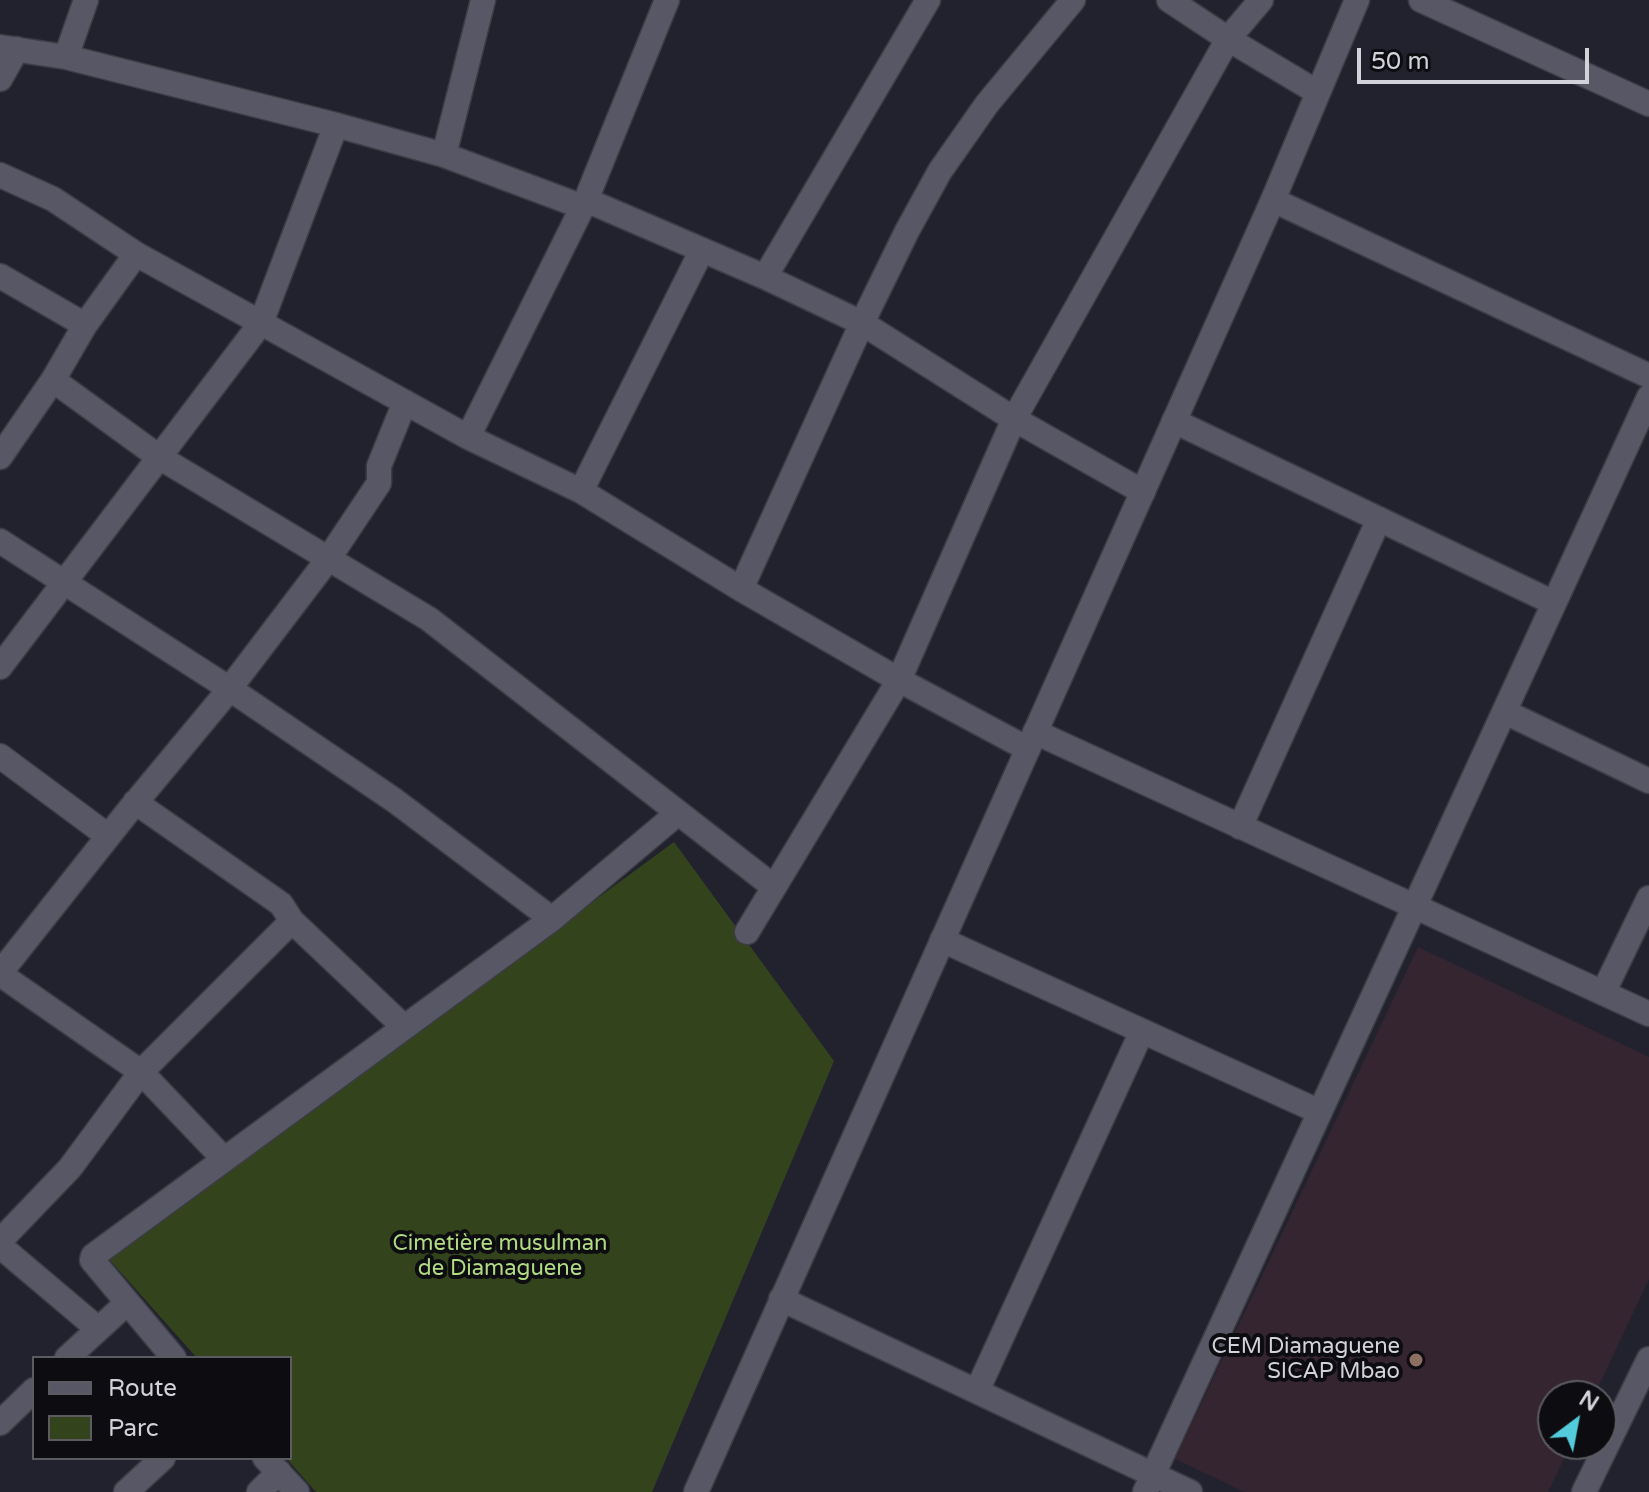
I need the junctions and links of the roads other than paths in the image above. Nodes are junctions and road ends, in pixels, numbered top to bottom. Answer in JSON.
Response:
{"nodes":[{"id":1,"x":86,"y":0,"type":"edge"},
{"id":2,"x":483,"y":0,"type":"edge"},
{"id":3,"x":667,"y":0,"type":"edge"},
{"id":4,"x":928,"y":0,"type":"edge"},
{"id":5,"x":1073,"y":0,"type":"edge"},
{"id":6,"x":1169,"y":0,"type":"edge"},
{"id":7,"x":1261,"y":0,"type":"edge"},
{"id":8,"x":1357,"y":0,"type":"edge"},
{"id":9,"x":1421,"y":0,"type":"edge"},
{"id":10,"x":1228,"y":39,"type":"junction"},
{"id":11,"x":8,"y":48,"type":"edge"},
{"id":12,"x":66,"y":57,"type":"junction"},
{"id":13,"x":0,"y":79,"type":"edge"},
{"id":14,"x":1317,"y":92,"type":"junction"},
{"id":15,"x":1649,"y":104,"type":"edge"},
{"id":16,"x":336,"y":125,"type":"junction"},
{"id":17,"x":444,"y":155,"type":"junction"},
{"id":18,"x":0,"y":175,"type":"edge"},
{"id":19,"x":1273,"y":200,"type":"junction"},
{"id":20,"x":584,"y":204,"type":"junction"},
{"id":21,"x":702,"y":250,"type":"junction"},
{"id":22,"x":136,"y":254,"type":"junction"},
{"id":23,"x":0,"y":276,"type":"edge"},
{"id":24,"x":765,"y":277,"type":"junction"},
{"id":25,"x":261,"y":323,"type":"junction"},
{"id":26,"x":862,"y":323,"type":"junction"},
{"id":27,"x":85,"y":325,"type":"junction"},
{"id":28,"x":1649,"y":376,"type":"edge"},
{"id":29,"x":53,"y":380,"type":"junction"},
{"id":30,"x":1649,"y":397,"type":"edge"},
{"id":31,"x":405,"y":402,"type":"junction"},
{"id":32,"x":1014,"y":419,"type":"junction"},
{"id":33,"x":1174,"y":421,"type":"junction"},
{"id":34,"x":468,"y":437,"type":"junction"},
{"id":35,"x":0,"y":457,"type":"edge"},
{"id":36,"x":159,"y":457,"type":"junction"},
{"id":37,"x":581,"y":491,"type":"junction"},
{"id":38,"x":1143,"y":492,"type":"junction"},
{"id":39,"x":1379,"y":519,"type":"junction"},
{"id":40,"x":0,"y":541,"type":"edge"},
{"id":41,"x":329,"y":558,"type":"junction"},
{"id":42,"x":65,"y":583,"type":"junction"},
{"id":43,"x":741,"y":589,"type":"junction"},
{"id":44,"x":1554,"y":603,"type":"junction"},
{"id":45,"x":0,"y":667,"type":"edge"},
{"id":46,"x":899,"y":680,"type":"junction"},
{"id":47,"x":230,"y":689,"type":"junction"},
{"id":48,"x":1505,"y":712,"type":"junction"},
{"id":49,"x":1032,"y":740,"type":"junction"},
{"id":50,"x":0,"y":756,"type":"edge"},
{"id":51,"x":1649,"y":781,"type":"edge"},
{"id":52,"x":135,"y":802,"type":"junction"},
{"id":53,"x":678,"y":813,"type":"junction"},
{"id":54,"x":1240,"y":827,"type":"junction"},
{"id":55,"x":108,"y":836,"type":"junction"},
{"id":56,"x":774,"y":887,"type":"junction"},
{"id":57,"x":1649,"y":898,"type":"edge"},
{"id":58,"x":1415,"y":907,"type":"junction"},
{"id":59,"x":552,"y":919,"type":"junction"},
{"id":60,"x":292,"y":921,"type":"junction"},
{"id":61,"x":747,"y":932,"type":"dead end"},
{"id":62,"x":942,"y":940,"type":"junction"},
{"id":63,"x":0,"y":974,"type":"edge"},
{"id":64,"x":1603,"y":993,"type":"junction"},
{"id":65,"x":1649,"y":1014,"type":"edge"},
{"id":66,"x":404,"y":1027,"type":"junction"},
{"id":67,"x":1142,"y":1031,"type":"junction"},
{"id":68,"x":141,"y":1072,"type":"junction"},
{"id":69,"x":1320,"y":1112,"type":"junction"},
{"id":70,"x":224,"y":1159,"type":"junction"},
{"id":71,"x":0,"y":1244,"type":"edge"},
{"id":72,"x":781,"y":1299,"type":"junction"},
{"id":73,"x":127,"y":1303,"type":"junction"},
{"id":74,"x":97,"y":1328,"type":"junction"},
{"id":75,"x":69,"y":1356,"type":"edge"},
{"id":76,"x":172,"y":1356,"type":"edge"},
{"id":77,"x":1649,"y":1359,"type":"edge"},
{"id":78,"x":977,"y":1391,"type":"junction"},
{"id":79,"x":32,"y":1392,"type":"edge"},
{"id":80,"x":0,"y":1423,"type":"edge"},
{"id":81,"x":161,"y":1460,"type":"edge"},
{"id":82,"x":272,"y":1465,"type":"edge"},
{"id":83,"x":1149,"y":1483,"type":"edge"},
{"id":84,"x":699,"y":1491,"type":"edge"},
{"id":85,"x":126,"y":1492,"type":"edge"},
{"id":86,"x":259,"y":1492,"type":"edge"},
{"id":87,"x":297,"y":1492,"type":"edge"},
{"id":88,"x":1190,"y":1492,"type":"edge"},
{"id":89,"x":1584,"y":1492,"type":"edge"}],
"edges":[{"from":1,"to":12,"type":"street"},
{"from":2,"to":17,"type":"street"},
{"from":3,"to":20,"type":"street"},
{"from":4,"to":24,"type":"street"},
{"from":5,"to":26,"type":"street"},
{"from":6,"to":10,"type":"street"},
{"from":7,"to":10,"type":"street"},
{"from":8,"to":14,"type":"street"},
{"from":9,"to":15,"type":"street"},
{"from":10,"to":14,"type":"street"},
{"from":10,"to":32,"type":"street"},
{"from":11,"to":12,"type":"street"},
{"from":11,"to":13,"type":"street"},
{"from":12,"to":16,"type":"street"},
{"from":14,"to":19,"type":"street"},
{"from":16,"to":17,"type":"street"},
{"from":16,"to":25,"type":"street"},
{"from":17,"to":20,"type":"street"},
{"from":18,"to":22,"type":"street"},
{"from":19,"to":28,"type":"street"},
{"from":19,"to":33,"type":"street"},
{"from":20,"to":21,"type":"street"},
{"from":20,"to":34,"type":"street"},
{"from":21,"to":24,"type":"street"},
{"from":21,"to":37,"type":"street"},
{"from":22,"to":25,"type":"street"},
{"from":22,"to":27,"type":"street"},
{"from":23,"to":27,"type":"street"},
{"from":24,"to":26,"type":"street"},
{"from":25,"to":31,"type":"street"},
{"from":25,"to":36,"type":"street"},
{"from":26,"to":32,"type":"street"},
{"from":26,"to":43,"type":"street"},
{"from":27,"to":29,"type":"street"},
{"from":29,"to":35,"type":"street"},
{"from":29,"to":36,"type":"street"},
{"from":30,"to":44,"type":"street"},
{"from":31,"to":34,"type":"street"},
{"from":31,"to":41,"type":"street"},
{"from":32,"to":38,"type":"street"},
{"from":32,"to":46,"type":"street"},
{"from":33,"to":38,"type":"street"},
{"from":33,"to":39,"type":"street"},
{"from":34,"to":37,"type":"street"},
{"from":36,"to":41,"type":"street"},
{"from":36,"to":42,"type":"street"},
{"from":37,"to":43,"type":"street"},
{"from":38,"to":49,"type":"street"},
{"from":39,"to":44,"type":"street"},
{"from":39,"to":54,"type":"street"},
{"from":40,"to":42,"type":"street"},
{"from":41,"to":47,"type":"street"},
{"from":41,"to":53,"type":"street"},
{"from":42,"to":45,"type":"street"},
{"from":42,"to":47,"type":"street"},
{"from":43,"to":46,"type":"street"},
{"from":44,"to":48,"type":"street"},
{"from":46,"to":49,"type":"street"},
{"from":46,"to":56,"type":"street"},
{"from":47,"to":52,"type":"street"},
{"from":47,"to":59,"type":"street"},
{"from":48,"to":51,"type":"street"},
{"from":48,"to":58,"type":"street"},
{"from":49,"to":54,"type":"street"},
{"from":49,"to":62,"type":"street"},
{"from":50,"to":55,"type":"street"},
{"from":52,"to":55,"type":"street"},
{"from":52,"to":60,"type":"street"},
{"from":53,"to":56,"type":"street"},
{"from":53,"to":59,"type":"street"},
{"from":54,"to":58,"type":"street"},
{"from":55,"to":63,"type":"street"},
{"from":56,"to":61,"type":"street"},
{"from":57,"to":64,"type":"street"},
{"from":58,"to":64,"type":"street"},
{"from":58,"to":69,"type":"street"},
{"from":59,"to":66,"type":"street"},
{"from":60,"to":66,"type":"street"},
{"from":60,"to":68,"type":"street"},
{"from":62,"to":67,"type":"street"},
{"from":62,"to":72,"type":"street"},
{"from":63,"to":68,"type":"street"},
{"from":64,"to":65,"type":"street"},
{"from":66,"to":70,"type":"street"},
{"from":67,"to":69,"type":"street"},
{"from":67,"to":78,"type":"street"},
{"from":68,"to":70,"type":"street"},
{"from":68,"to":71,"type":"street"},
{"from":69,"to":83,"type":"street"},
{"from":70,"to":73,"type":"street"},
{"from":71,"to":74,"type":"street"},
{"from":72,"to":78,"type":"street"},
{"from":72,"to":84,"type":"street"},
{"from":73,"to":74,"type":"street"},
{"from":73,"to":76,"type":"street"},
{"from":74,"to":75,"type":"street"},
{"from":77,"to":89,"type":"street"},
{"from":78,"to":83,"type":"street"},
{"from":79,"to":80,"type":"street"},
{"from":81,"to":85,"type":"street"},
{"from":82,"to":86,"type":"street"},
{"from":82,"to":87,"type":"street"},
{"from":83,"to":88,"type":"street"}]}
